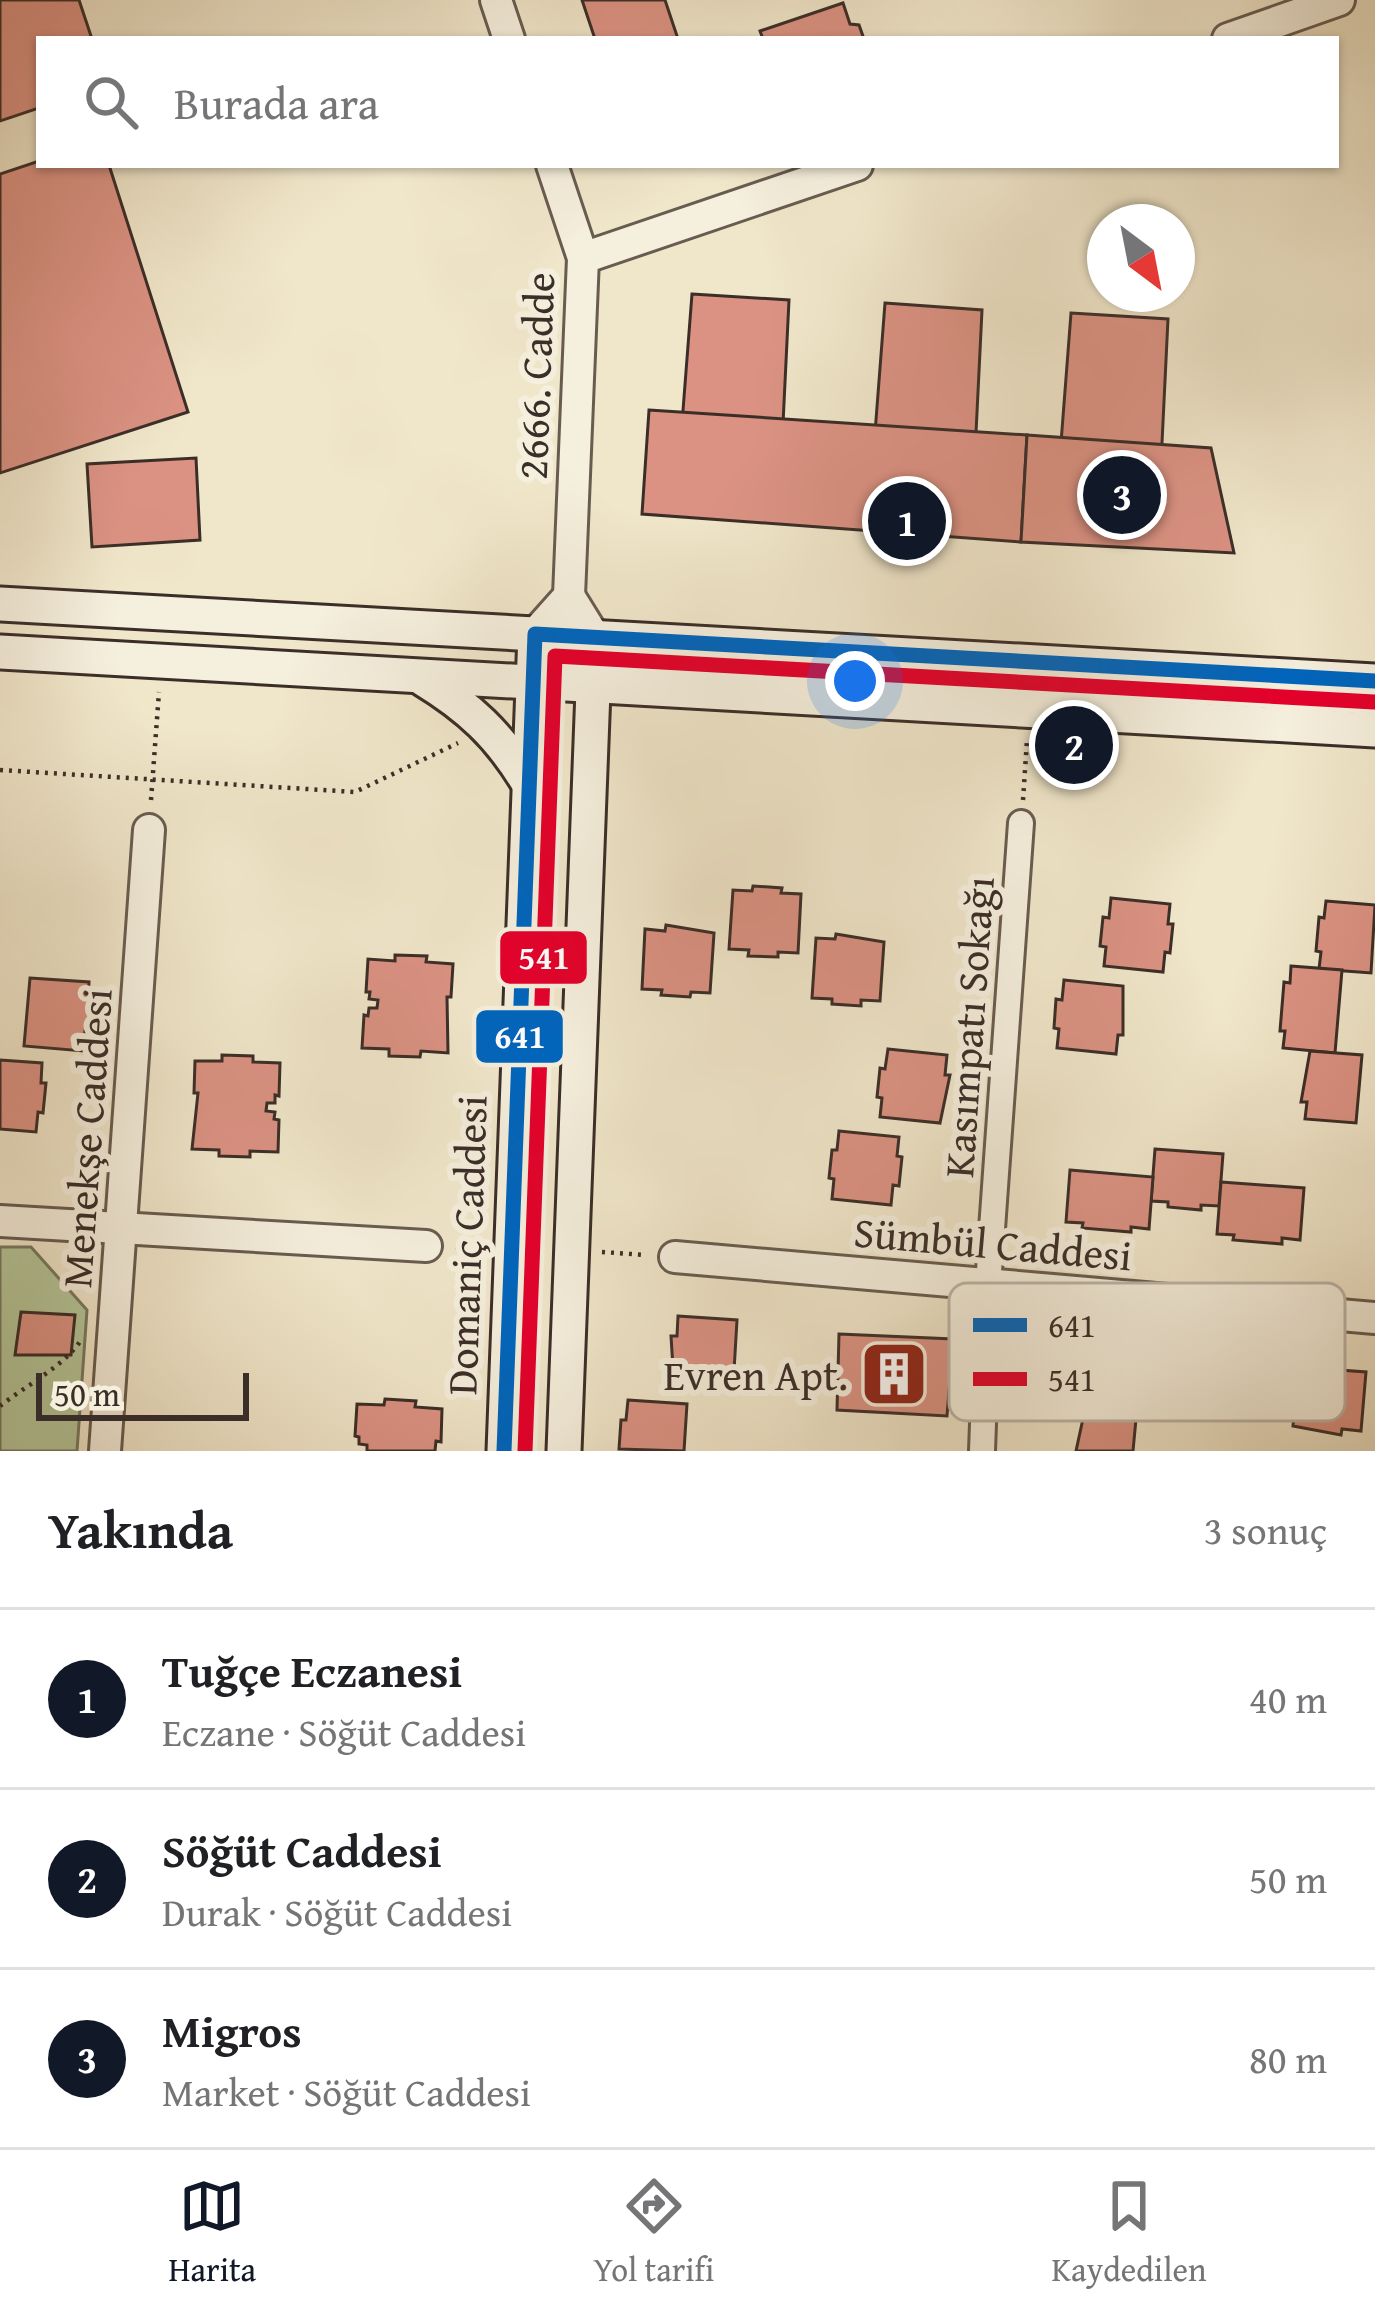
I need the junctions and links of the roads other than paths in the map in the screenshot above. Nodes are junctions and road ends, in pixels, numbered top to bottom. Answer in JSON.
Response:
{"nodes":[{"id":1,"x":496,"y":0,"type":"edge"},
{"id":2,"x":1339,"y":0,"type":"edge"},
{"id":3,"x":508,"y":36,"type":"edge"},
{"id":4,"x":1237,"y":36,"type":"edge"},
{"id":5,"x":553,"y":168,"type":"edge"},
{"id":6,"x":847,"y":168,"type":"edge"},
{"id":7,"x":583,"y":258,"type":"junction"},
{"id":8,"x":569,"y":596,"type":"junction"},
{"id":9,"x":0,"y":604,"type":"edge"},
{"id":10,"x":535,"y":634,"type":"junction"},
{"id":11,"x":595,"y":638,"type":"junction"},
{"id":12,"x":0,"y":652,"type":"edge"},
{"id":13,"x":417,"y":675,"type":"junction"},
{"id":14,"x":1375,"y":681,"type":"edge"},
{"id":15,"x":532,"y":682,"type":"junction"},
{"id":16,"x":591,"y":686,"type":"junction"},
{"id":17,"x":1375,"y":730,"type":"edge"},
{"id":18,"x":527,"y":781,"type":"junction"},
{"id":19,"x":1021,"y":824,"type":"road end"},
{"id":20,"x":149,"y":830,"type":"road end"},
{"id":21,"x":0,"y":1221,"type":"edge"},
{"id":22,"x":122,"y":1227,"type":"junction"},
{"id":23,"x":426,"y":1246,"type":"road end"},
{"id":24,"x":675,"y":1257,"type":"road end"},
{"id":25,"x":956,"y":1283,"type":"edge"},
{"id":26,"x":988,"y":1283,"type":"edge"},
{"id":27,"x":1345,"y":1316,"type":"edge"},
{"id":28,"x":1375,"y":1318,"type":"edge"},
{"id":29,"x":983,"y":1421,"type":"edge"},
{"id":30,"x":105,"y":1451,"type":"edge"},
{"id":31,"x":503,"y":1451,"type":"edge"},
{"id":32,"x":564,"y":1451,"type":"edge"},
{"id":33,"x":982,"y":1451,"type":"edge"}],
"edges":[{"from":1,"to":3,"type":"street"},
{"from":2,"to":4,"type":"street"},
{"from":5,"to":7,"type":"street","name":"2666. Cadde"},
{"from":6,"to":7,"type":"street"},
{"from":7,"to":8,"type":"street","name":"2666. Cadde"},
{"from":8,"to":10,"type":"street"},
{"from":8,"to":11,"type":"street"},
{"from":9,"to":10,"type":"main road"},
{"from":10,"to":11,"type":"main road"},
{"from":10,"to":15,"type":"main road","name":"Domaniç Caddesi"},
{"from":11,"to":14,"type":"main road"},
{"from":11,"to":16,"type":"main road"},
{"from":12,"to":13,"type":"main road"},
{"from":13,"to":15,"type":"main road"},
{"from":13,"to":18,"type":"main road"},
{"from":15,"to":16,"type":"main road"},
{"from":15,"to":18,"type":"main road","name":"Domaniç Caddesi"},
{"from":16,"to":17,"type":"main road"},
{"from":16,"to":32,"type":"main road"},
{"from":18,"to":31,"type":"main road","name":"Domaniç Caddesi"},
{"from":19,"to":26,"type":"street","name":"Kasımpatı Sokağı"},
{"from":20,"to":22,"type":"street","name":"Menekşe Caddesi"},
{"from":21,"to":22,"type":"street"},
{"from":22,"to":23,"type":"street"},
{"from":22,"to":30,"type":"street","name":"Menekşe Caddesi"},
{"from":24,"to":25,"type":"street","name":"Sümbül Caddesi"},
{"from":27,"to":28,"type":"street","name":"Sümbül Caddesi"},
{"from":29,"to":33,"type":"street","name":"Kasımpatı Sokağı"}]}
